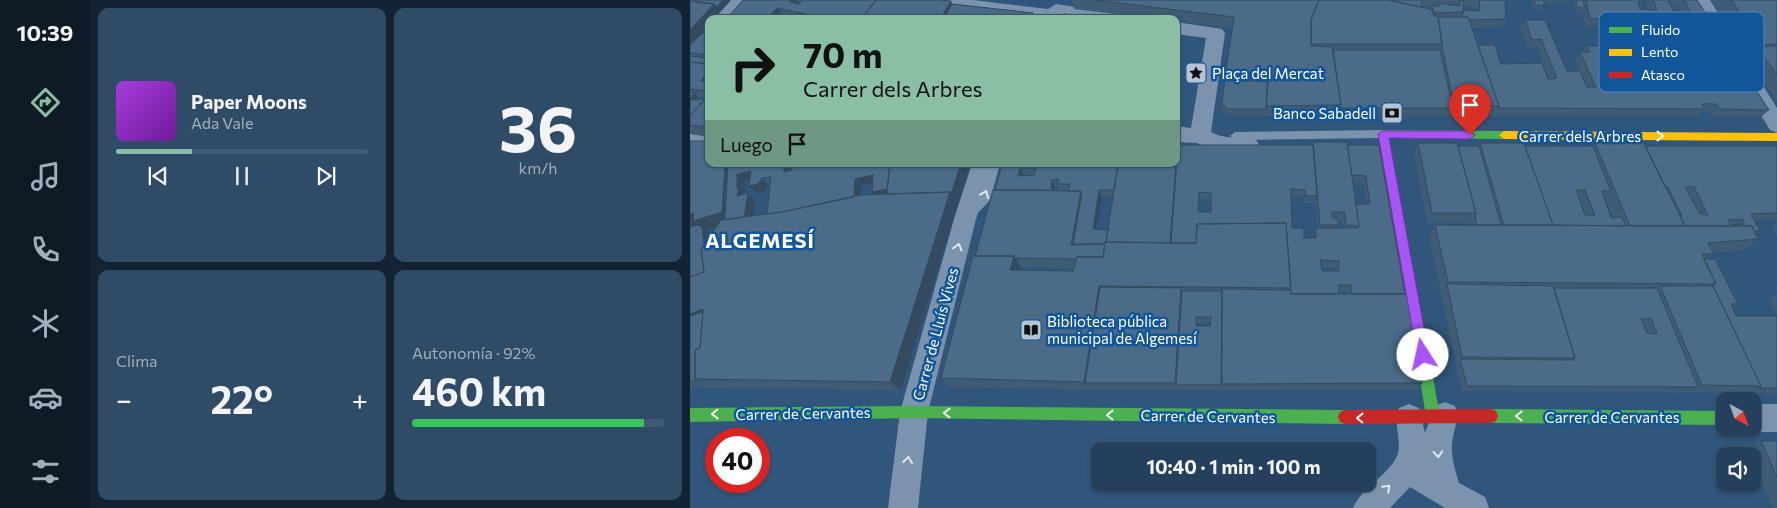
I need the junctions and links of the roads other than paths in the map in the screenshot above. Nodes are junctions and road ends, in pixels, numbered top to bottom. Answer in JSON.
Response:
{"nodes":[{"id":1,"x":734,"y":0,"type":"edge"},
{"id":2,"x":927,"y":0,"type":"edge"},
{"id":3,"x":1701,"y":0,"type":"edge"},
{"id":4,"x":1056,"y":10,"type":"edge"},
{"id":5,"x":1708,"y":12,"type":"edge"},
{"id":6,"x":721,"y":15,"type":"edge"},
{"id":7,"x":1089,"y":15,"type":"edge"},
{"id":8,"x":1180,"y":26,"type":"edge"},
{"id":9,"x":1757,"y":92,"type":"edge"},
{"id":10,"x":1777,"y":125,"type":"edge"},
{"id":11,"x":1180,"y":134,"type":"edge"},
{"id":12,"x":1200,"y":136,"type":"junction"},
{"id":13,"x":1235,"y":136,"type":"dead end"},
{"id":14,"x":1777,"y":137,"type":"edge"},
{"id":15,"x":690,"y":140,"type":"edge"},
{"id":16,"x":705,"y":142,"type":"edge"},
{"id":17,"x":1380,"y":142,"type":"junction"},
{"id":18,"x":983,"y":167,"type":"edge"},
{"id":19,"x":993,"y":167,"type":"edge"},
{"id":20,"x":965,"y":219,"type":"junction"},
{"id":21,"x":914,"y":412,"type":"junction"},
{"id":22,"x":690,"y":414,"type":"edge"},
{"id":23,"x":1429,"y":416,"type":"junction"},
{"id":24,"x":1716,"y":418,"type":"edge"},
{"id":25,"x":1761,"y":418,"type":"edge"},
{"id":26,"x":1777,"y":418,"type":"edge"},
{"id":27,"x":1407,"y":469,"type":"junction"},
{"id":28,"x":1448,"y":493,"type":"junction"},
{"id":29,"x":903,"y":508,"type":"edge"},
{"id":30,"x":1368,"y":508,"type":"edge"},
{"id":31,"x":1474,"y":508,"type":"edge"}],
"edges":[{"from":1,"to":6,"type":"street"},
{"from":2,"to":4,"type":"street"},
{"from":3,"to":5,"type":"street"},
{"from":4,"to":7,"type":"street"},
{"from":8,"to":12,"type":"street"},
{"from":9,"to":10,"type":"street"},
{"from":11,"to":12,"type":"street"},
{"from":12,"to":17,"type":"street","name":"Carrer dels Arbres"},
{"from":13,"to":17,"type":"lane"},
{"from":17,"to":14,"type":"street","name":"Carrer dels Arbres","one_way":true},
{"from":15,"to":16,"type":"street"},
{"from":17,"to":23,"type":"street"},
{"from":18,"to":20,"type":"street","name":"Carrer de Lluís Vives"},
{"from":20,"to":19,"type":"lane","one_way":true},
{"from":21,"to":20,"type":"street","name":"Carrer de Lluís Vives","one_way":true},
{"from":21,"to":22,"type":"street","name":"Carrer de Cervantes","one_way":true},
{"from":23,"to":21,"type":"street","name":"Carrer de Cervantes","one_way":true},
{"from":29,"to":21,"type":"street","name":"Carrer de Lluís Vives","one_way":true},
{"from":24,"to":23,"type":"street","name":"Carrer de Cervantes","one_way":true},
{"from":23,"to":27,"type":"street"},
{"from":23,"to":28,"type":"street","one_way":true},
{"from":25,"to":26,"type":"street"},
{"from":27,"to":28,"type":"street"},
{"from":30,"to":27,"type":"street","one_way":true},
{"from":28,"to":31,"type":"street"}]}
